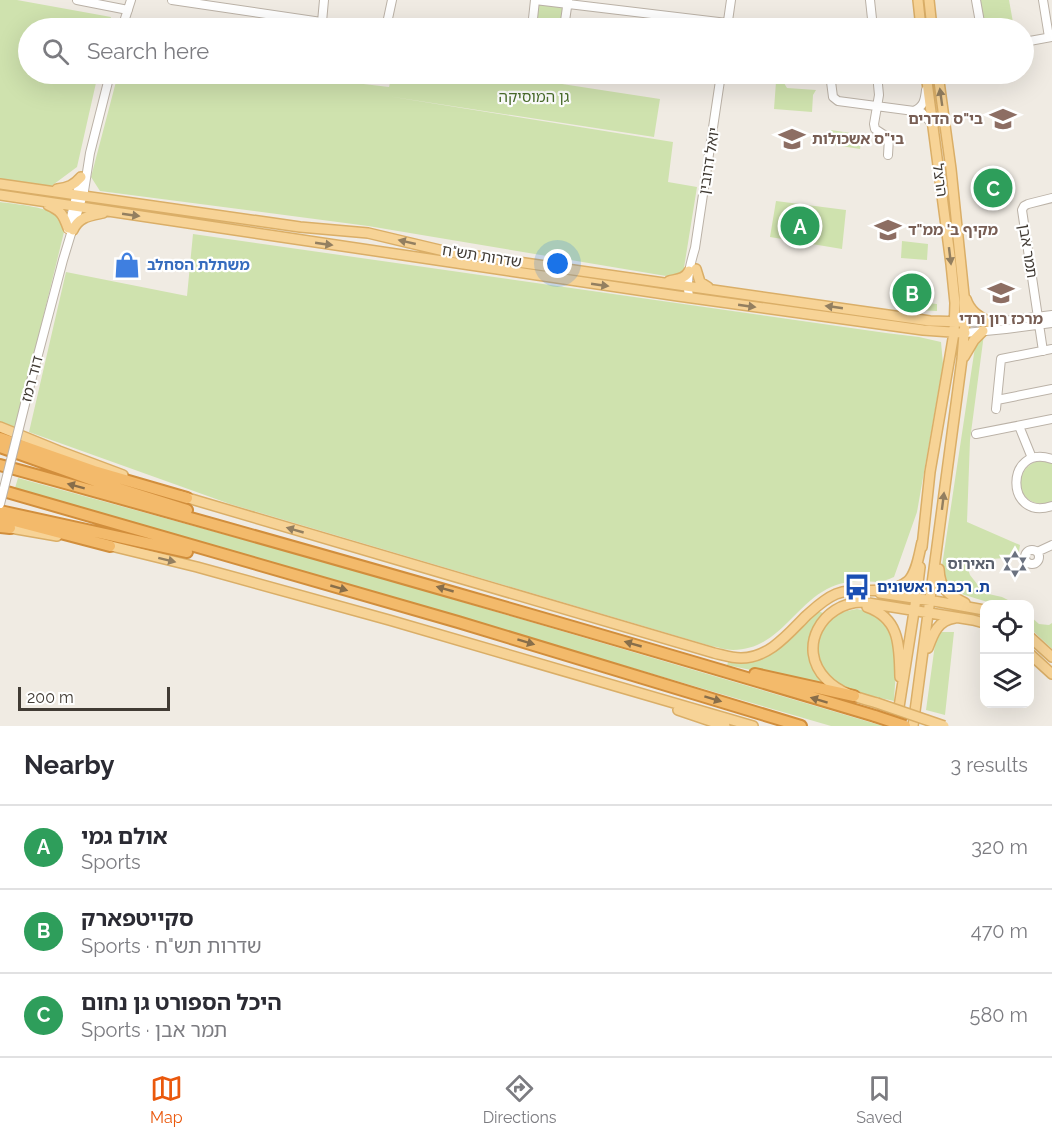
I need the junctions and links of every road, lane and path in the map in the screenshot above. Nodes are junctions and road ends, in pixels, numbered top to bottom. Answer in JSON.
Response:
{"nodes":[{"id":1,"x":81,"y":0,"type":"edge"},
{"id":2,"x":125,"y":0,"type":"edge"},
{"id":3,"x":131,"y":0,"type":"edge"},
{"id":4,"x":172,"y":0,"type":"edge"},
{"id":5,"x":324,"y":0,"type":"edge"},
{"id":6,"x":392,"y":0,"type":"edge"},
{"id":7,"x":535,"y":0,"type":"edge"},
{"id":8,"x":731,"y":0,"type":"edge"},
{"id":9,"x":870,"y":0,"type":"edge"},
{"id":10,"x":918,"y":0,"type":"edge"},
{"id":11,"x":929,"y":0,"type":"edge"},
{"id":12,"x":976,"y":0,"type":"edge"},
{"id":13,"x":1043,"y":0,"type":"edge"},
{"id":14,"x":189,"y":1,"type":"edge"},
{"id":15,"x":567,"y":2,"type":"edge"},
{"id":16,"x":125,"y":9,"type":"junction"},
{"id":17,"x":123,"y":18,"type":"edge"},
{"id":18,"x":297,"y":18,"type":"edge"},
{"id":19,"x":322,"y":18,"type":"edge"},
{"id":20,"x":388,"y":18,"type":"edge"},
{"id":21,"x":533,"y":18,"type":"edge"},
{"id":22,"x":565,"y":18,"type":"edge"},
{"id":23,"x":674,"y":18,"type":"edge"},
{"id":24,"x":728,"y":18,"type":"edge"},
{"id":25,"x":872,"y":18,"type":"edge"},
{"id":26,"x":920,"y":18,"type":"edge"},
{"id":27,"x":931,"y":18,"type":"edge"},
{"id":28,"x":979,"y":18,"type":"edge"},
{"id":29,"x":1050,"y":37,"type":"edge"},
{"id":30,"x":1034,"y":40,"type":"edge"},
{"id":31,"x":107,"y":84,"type":"edge"},
{"id":32,"x":720,"y":84,"type":"edge"},
{"id":33,"x":831,"y":84,"type":"edge"},
{"id":34,"x":878,"y":84,"type":"edge"},
{"id":35,"x":926,"y":84,"type":"edge"},
{"id":36,"x":927,"y":84,"type":"edge"},
{"id":37,"x":939,"y":84,"type":"edge"},
{"id":38,"x":878,"y":106,"type":"junction"},
{"id":39,"x":914,"y":111,"type":"junction"},
{"id":40,"x":933,"y":124,"type":"junction"},
{"id":41,"x":888,"y":154,"type":"dead end"},
{"id":42,"x":0,"y":184,"type":"edge"},
{"id":43,"x":81,"y":189,"type":"junction"},
{"id":44,"x":39,"y":190,"type":"junction"},
{"id":45,"x":0,"y":195,"type":"edge"},
{"id":46,"x":1052,"y":198,"type":"edge"},
{"id":47,"x":40,"y":201,"type":"junction"},
{"id":48,"x":76,"y":207,"type":"junction"},
{"id":49,"x":110,"y":212,"type":"junction"},
{"id":50,"x":70,"y":229,"type":"junction"},
{"id":51,"x":692,"y":270,"type":"junction"},
{"id":52,"x":662,"y":283,"type":"junction"},
{"id":53,"x":690,"y":287,"type":"junction"},
{"id":54,"x":716,"y":291,"type":"junction"},
{"id":55,"x":964,"y":295,"type":"junction"},
{"id":56,"x":689,"y":297,"type":"junction"},
{"id":57,"x":955,"y":303,"type":"junction"},
{"id":58,"x":1052,"y":315,"type":"edge"},
{"id":59,"x":930,"y":321,"type":"junction"},
{"id":60,"x":1039,"y":321,"type":"junction"},
{"id":61,"x":965,"y":322,"type":"junction"},
{"id":62,"x":989,"y":322,"type":"junction"},
{"id":63,"x":1052,"y":323,"type":"edge"},
{"id":64,"x":954,"y":328,"type":"junction"},
{"id":65,"x":923,"y":330,"type":"junction"},
{"id":66,"x":983,"y":332,"type":"junction"},
{"id":67,"x":965,"y":333,"type":"junction"},
{"id":68,"x":1047,"y":350,"type":"edge"},
{"id":69,"x":950,"y":355,"type":"junction"},
{"id":70,"x":962,"y":359,"type":"junction"},
{"id":71,"x":1052,"y":388,"type":"edge"},
{"id":72,"x":997,"y":399,"type":"junction"},
{"id":73,"x":996,"y":409,"type":"dead end"},
{"id":74,"x":1052,"y":419,"type":"edge"},
{"id":75,"x":1020,"y":426,"type":"junction"},
{"id":76,"x":0,"y":427,"type":"edge"},
{"id":77,"x":976,"y":434,"type":"dead end"},
{"id":78,"x":0,"y":438,"type":"edge"},
{"id":79,"x":0,"y":447,"type":"edge"},
{"id":80,"x":1032,"y":459,"type":"junction"},
{"id":81,"x":1052,"y":459,"type":"edge"},
{"id":82,"x":0,"y":465,"type":"edge"},
{"id":83,"x":0,"y":490,"type":"edge"},
{"id":84,"x":187,"y":498,"type":"junction"},
{"id":85,"x":0,"y":504,"type":"edge"},
{"id":86,"x":1052,"y":506,"type":"edge"},
{"id":87,"x":0,"y":511,"type":"edge"},
{"id":88,"x":0,"y":518,"type":"edge"},
{"id":89,"x":3,"y":527,"type":"edge"},
{"id":90,"x":940,"y":532,"type":"junction"},
{"id":91,"x":922,"y":542,"type":"junction"},
{"id":92,"x":1052,"y":545,"type":"edge"},
{"id":93,"x":110,"y":546,"type":"junction"},
{"id":94,"x":1037,"y":552,"type":"dead end"},
{"id":95,"x":350,"y":562,"type":"junction"},
{"id":96,"x":301,"y":577,"type":"junction"},
{"id":97,"x":860,"y":591,"type":"junction"},
{"id":98,"x":916,"y":599,"type":"junction"},
{"id":99,"x":931,"y":601,"type":"junction"},
{"id":100,"x":980,"y":609,"type":"edge"},
{"id":101,"x":914,"y":610,"type":"junction"},
{"id":102,"x":833,"y":611,"type":"junction"},
{"id":103,"x":930,"y":613,"type":"junction"},
{"id":104,"x":960,"y":618,"type":"junction"},
{"id":105,"x":980,"y":622,"type":"edge"},
{"id":106,"x":1034,"y":641,"type":"edge"},
{"id":107,"x":1052,"y":657,"type":"edge"},
{"id":108,"x":679,"y":658,"type":"junction"},
{"id":109,"x":1034,"y":658,"type":"edge"},
{"id":110,"x":565,"y":670,"type":"junction"},
{"id":111,"x":921,"y":670,"type":"junction"},
{"id":112,"x":1052,"y":674,"type":"edge"},
{"id":113,"x":854,"y":696,"type":"junction"},
{"id":114,"x":898,"y":716,"type":"junction"},
{"id":115,"x":725,"y":726,"type":"edge"},
{"id":116,"x":753,"y":726,"type":"edge"},
{"id":117,"x":801,"y":726,"type":"edge"},
{"id":118,"x":896,"y":726,"type":"edge"},
{"id":119,"x":905,"y":726,"type":"edge"},
{"id":120,"x":913,"y":726,"type":"edge"},
{"id":121,"x":944,"y":726,"type":"edge"}],
"edges":[{"from":1,"to":16,"type":"street"},
{"from":2,"to":16,"type":"street"},
{"from":3,"to":16,"type":"street"},
{"from":4,"to":14,"type":"street"},
{"from":5,"to":19,"type":"street"},
{"from":6,"to":20,"type":"street"},
{"from":7,"to":15,"type":"street"},
{"from":7,"to":21,"type":"street"},
{"from":8,"to":24,"type":"street"},
{"from":9,"to":25,"type":"street"},
{"from":10,"to":26,"type":"main road"},
{"from":11,"to":27,"type":"main road"},
{"from":12,"to":28,"type":"street"},
{"from":13,"to":29,"type":"street"},
{"from":14,"to":18,"type":"street"},
{"from":15,"to":22,"type":"street"},
{"from":15,"to":23,"type":"street"},
{"from":16,"to":17,"type":"street"},
{"from":29,"to":30,"type":"street"},
{"from":31,"to":43,"type":"street","name":"דוד רמז"},
{"from":32,"to":51,"type":"street","name":"יואל דרובין"},
{"from":33,"to":38,"type":"street"},
{"from":34,"to":38,"type":"street"},
{"from":35,"to":39,"type":"street"},
{"from":36,"to":40,"type":"main road","name":"הרצל"},
{"from":55,"to":37,"type":"main road","name":"הרצל","one_way":true},
{"from":38,"to":39,"type":"street"},
{"from":38,"to":41,"type":"street"},
{"from":39,"to":40,"type":"street"},
{"from":40,"to":57,"type":"main road","name":"הרצל","one_way":true},
{"from":42,"to":44,"type":"main road","name":"שדרות תש\"ח"},
{"from":43,"to":44,"type":"main road","name":"שדרות תש\"ח"},
{"from":43,"to":44,"type":"main road"},
{"from":43,"to":48,"type":"street","name":"דוד רמז"},
{"from":52,"to":43,"type":"main road","name":"שדרות תש\"ח","one_way":true},
{"from":45,"to":47,"type":"main road","name":"שדרות תש\"ח"},
{"from":46,"to":60,"type":"street","name":"תמר אבן"},
{"from":47,"to":48,"type":"main road","name":"שדרות תש\"ח"},
{"from":47,"to":50,"type":"main road"},
{"from":48,"to":49,"type":"main road","name":"שדרות תש\"ח"},
{"from":48,"to":50,"type":"street","name":"דוד רמז"},
{"from":49,"to":50,"type":"main road"},
{"from":49,"to":56,"type":"main road","name":"שדרות תש\"ח","one_way":true},
{"from":50,"to":85,"type":"street","name":"דוד רמז","bridge":true},
{"from":51,"to":52,"type":"main road"},
{"from":51,"to":53,"type":"street","name":"יואל דרובין"},
{"from":51,"to":54,"type":"main road"},
{"from":52,"to":53,"type":"main road","name":"שדרות תש\"ח"},
{"from":53,"to":54,"type":"main road","name":"שדרות תש\"ח"},
{"from":53,"to":56,"type":"street","name":"יואל דרובין"},
{"from":59,"to":54,"type":"main road","name":"שדרות תש\"ח","one_way":true},
{"from":55,"to":61,"type":"main road","name":"הרצל"},
{"from":55,"to":62,"type":"main road"},
{"from":56,"to":65,"type":"main road","name":"שדרות תש\"ח","one_way":true},
{"from":57,"to":59,"type":"main road"},
{"from":57,"to":64,"type":"main road","name":"הרצל"},
{"from":58,"to":60,"type":"street"},
{"from":59,"to":64,"type":"main road","name":"שדרות תש\"ח"},
{"from":60,"to":62,"type":"street"},
{"from":60,"to":63,"type":"street"},
{"from":60,"to":66,"type":"street"},
{"from":60,"to":68,"type":"street"},
{"from":61,"to":62,"type":"street"},
{"from":61,"to":64,"type":"main road","name":"שדרות תש\"ח"},
{"from":61,"to":67,"type":"main road","name":"הרצל"},
{"from":64,"to":65,"type":"main road","name":"שדרות תש\"ח"},
{"from":64,"to":67,"type":"main road","name":"שדרות תש\"ח"},
{"from":64,"to":69,"type":"main road","name":"הרצל"},
{"from":65,"to":69,"type":"main road"},
{"from":66,"to":67,"type":"street"},
{"from":66,"to":70,"type":"main road"},
{"from":67,"to":70,"type":"main road","name":"הרצל"},
{"from":68,"to":72,"type":"street"},
{"from":69,"to":91,"type":"main road","name":"הרצל"},
{"from":90,"to":70,"type":"main road","name":"הרצל","one_way":true},
{"from":71,"to":72,"type":"street"},
{"from":72,"to":73,"type":"street"},
{"from":74,"to":75,"type":"street"},
{"from":75,"to":77,"type":"street"},
{"from":75,"to":80,"type":"street"},
{"from":76,"to":84,"type":"main road"},
{"from":78,"to":84,"type":"highway"},
{"from":79,"to":95,"type":"highway"},
{"from":80,"to":81,"type":"street"},
{"from":80,"to":86,"type":"street"},
{"from":95,"to":82,"type":"highway","one_way":true},
{"from":83,"to":96,"type":"highway"},
{"from":97,"to":84,"type":"main road","one_way":true},
{"from":87,"to":96,"type":"highway"},
{"from":88,"to":93,"type":"highway"},
{"from":89,"to":93,"type":"main road"},
{"from":90,"to":99,"type":"main road"},
{"from":90,"to":100,"type":"main road"},
{"from":91,"to":97,"type":"main road"},
{"from":91,"to":98,"type":"main road"},
{"from":92,"to":94,"type":"street"},
{"from":93,"to":110,"type":"main road","one_way":true},
{"from":108,"to":95,"type":"highway","one_way":true},
{"from":96,"to":117,"type":"highway","one_way":true},
{"from":97,"to":98,"type":"main road"},
{"from":98,"to":99,"type":"main road"},
{"from":98,"to":101,"type":"main road"},
{"from":99,"to":100,"type":"main road"},
{"from":99,"to":103,"type":"main road"},
{"from":101,"to":102,"type":"main road"},
{"from":101,"to":103,"type":"main road"},
{"from":101,"to":114,"type":"main road"},
{"from":102,"to":113,"type":"main road"},
{"from":102,"to":114,"type":"main road"},
{"from":103,"to":104,"type":"main road"},
{"from":103,"to":111,"type":"main road"},
{"from":104,"to":105,"type":"main road"},
{"from":104,"to":111,"type":"main road"},
{"from":106,"to":107,"type":"main road"},
{"from":108,"to":113,"type":"highway"},
{"from":119,"to":108,"type":"highway","one_way":true,"bridge":true},
{"from":109,"to":112,"type":"main road"},
{"from":110,"to":115,"type":"main road"},
{"from":110,"to":116,"type":"main road"},
{"from":111,"to":120,"type":"main road"},
{"from":113,"to":121,"type":"main road","bridge":true},
{"from":114,"to":118,"type":"main road"}]}
